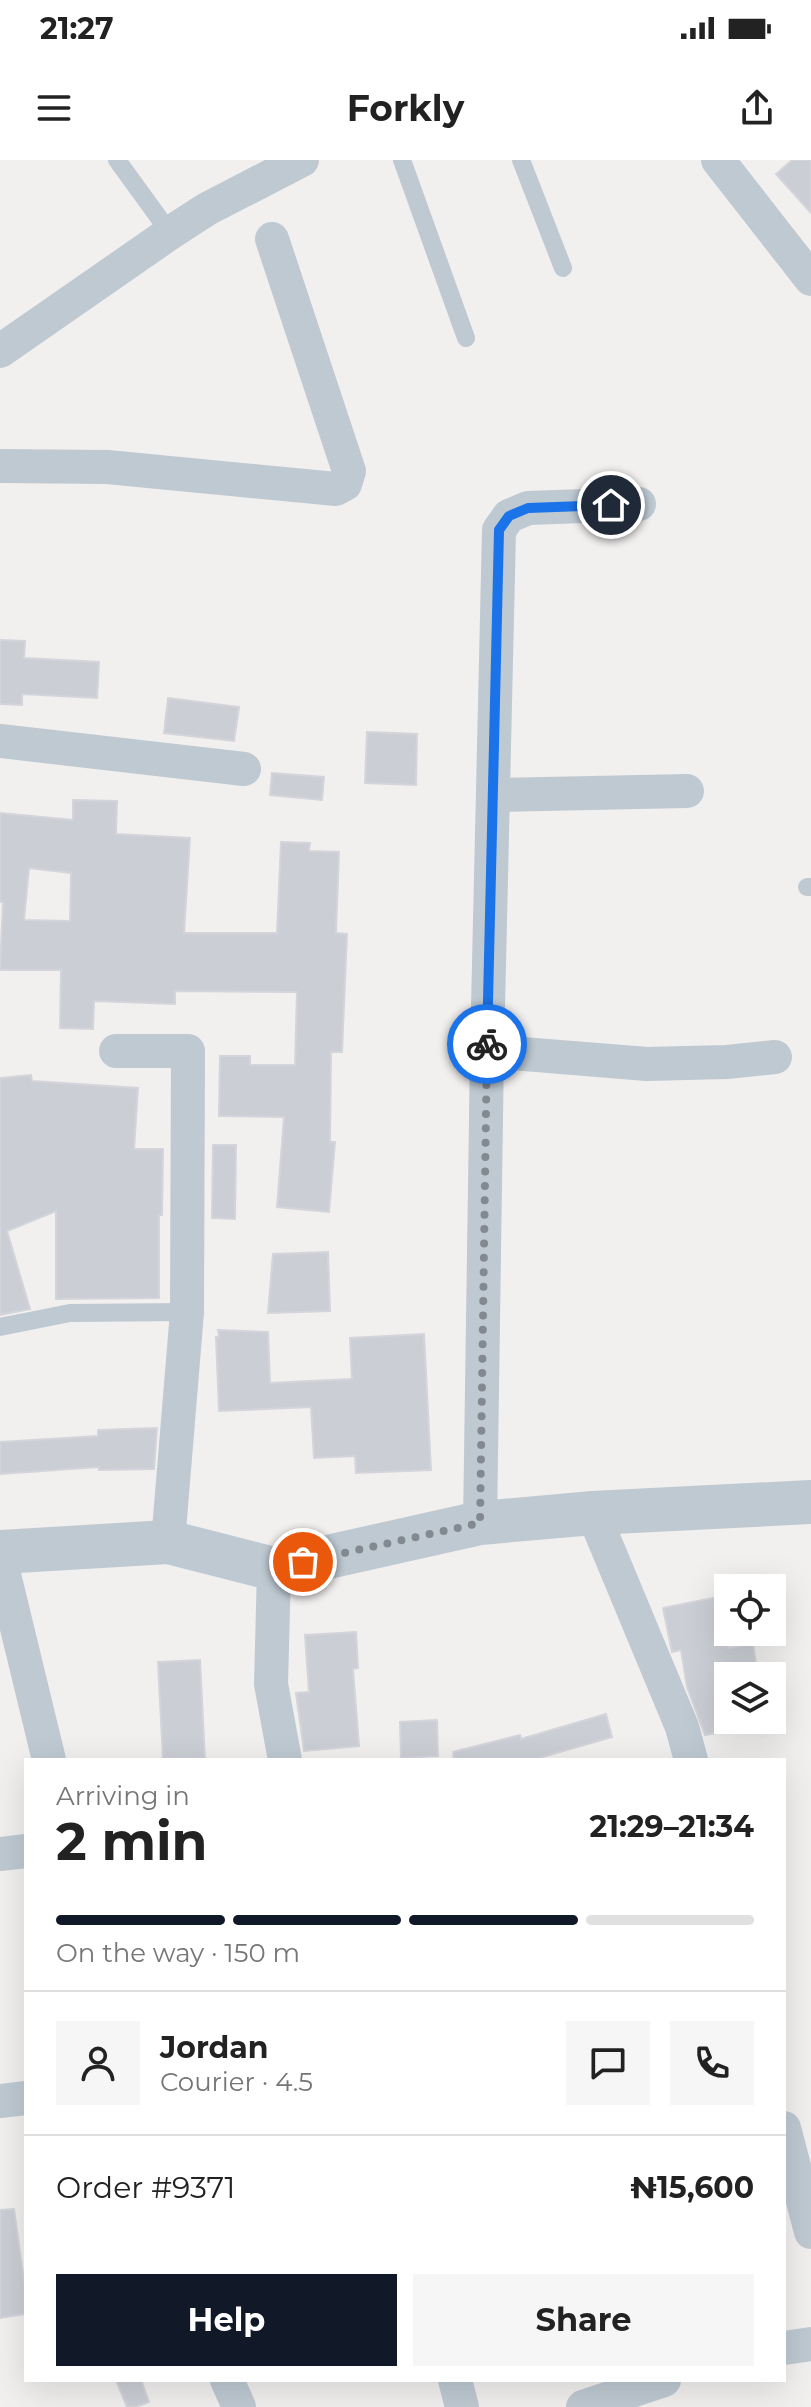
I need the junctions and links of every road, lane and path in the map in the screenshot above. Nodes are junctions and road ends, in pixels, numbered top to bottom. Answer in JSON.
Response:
{"nodes":[{"id":1,"x":117,"y":160,"type":"edge"},
{"id":2,"x":302,"y":160,"type":"edge"},
{"id":3,"x":402,"y":160,"type":"edge"},
{"id":4,"x":521,"y":160,"type":"edge"},
{"id":5,"x":718,"y":160,"type":"edge"},
{"id":6,"x":170,"y":233,"type":"junction"},
{"id":7,"x":272,"y":239,"type":"dead end"},
{"id":8,"x":563,"y":268,"type":"dead end"},
{"id":9,"x":811,"y":279,"type":"edge"},
{"id":10,"x":466,"y":338,"type":"dead end"},
{"id":11,"x":0,"y":351,"type":"edge"},
{"id":12,"x":0,"y":466,"type":"edge"},
{"id":13,"x":639,"y":504,"type":"dead end"},
{"id":14,"x":0,"y":741,"type":"edge"},
{"id":15,"x":244,"y":769,"type":"dead end"},
{"id":16,"x":687,"y":791,"type":"dead end"},
{"id":17,"x":493,"y":795,"type":"junction"},
{"id":18,"x":116,"y":1051,"type":"dead end"},
{"id":19,"x":487,"y":1051,"type":"junction"},
{"id":20,"x":775,"y":1057,"type":"dead end"},
{"id":21,"x":187,"y":1312,"type":"junction"},
{"id":22,"x":0,"y":1327,"type":"edge"},
{"id":23,"x":811,"y":1502,"type":"edge"},
{"id":24,"x":593,"y":1513,"type":"junction"},
{"id":25,"x":480,"y":1523,"type":"junction"},
{"id":26,"x":168,"y":1542,"type":"junction"},
{"id":27,"x":0,"y":1555,"type":"edge"},
{"id":28,"x":274,"y":1569,"type":"junction"},
{"id":29,"x":49,"y":1758,"type":"edge"},
{"id":30,"x":285,"y":1758,"type":"edge"},
{"id":31,"x":690,"y":1758,"type":"edge"},
{"id":32,"x":24,"y":1851,"type":"edge"},
{"id":33,"x":0,"y":1854,"type":"edge"},
{"id":34,"x":24,"y":2098,"type":"edge"},
{"id":35,"x":0,"y":2101,"type":"edge"},
{"id":36,"x":786,"y":2136,"type":"edge"},
{"id":37,"x":811,"y":2232,"type":"edge"},
{"id":38,"x":811,"y":2344,"type":"edge"},
{"id":39,"x":786,"y":2348,"type":"edge"},
{"id":40,"x":456,"y":2382,"type":"edge"},
{"id":41,"x":658,"y":2382,"type":"edge"},
{"id":42,"x":462,"y":2407,"type":"edge"},
{"id":43,"x":583,"y":2407,"type":"edge"}],
"edges":[{"from":1,"to":6,"type":"lane"},
{"from":2,"to":6,"type":"street"},
{"from":3,"to":10,"type":"lane"},
{"from":4,"to":8,"type":"lane"},
{"from":5,"to":9,"type":"street"},
{"from":6,"to":11,"type":"street"},
{"from":7,"to":12,"type":"street"},
{"from":13,"to":17,"type":"street"},
{"from":14,"to":15,"type":"street"},
{"from":16,"to":17,"type":"street"},
{"from":17,"to":19,"type":"street"},
{"from":18,"to":21,"type":"street"},
{"from":19,"to":20,"type":"street"},
{"from":19,"to":25,"type":"street"},
{"from":21,"to":22,"type":"lane"},
{"from":21,"to":26,"type":"street"},
{"from":23,"to":24,"type":"street"},
{"from":24,"to":25,"type":"street"},
{"from":24,"to":31,"type":"street"},
{"from":25,"to":28,"type":"street"},
{"from":26,"to":27,"type":"street"},
{"from":26,"to":28,"type":"street"},
{"from":27,"to":29,"type":"street"},
{"from":28,"to":30,"type":"street"},
{"from":32,"to":33,"type":"street"},
{"from":34,"to":35,"type":"street"},
{"from":36,"to":37,"type":"street"},
{"from":38,"to":39,"type":"street"},
{"from":40,"to":42,"type":"street"},
{"from":41,"to":43,"type":"street"}]}
